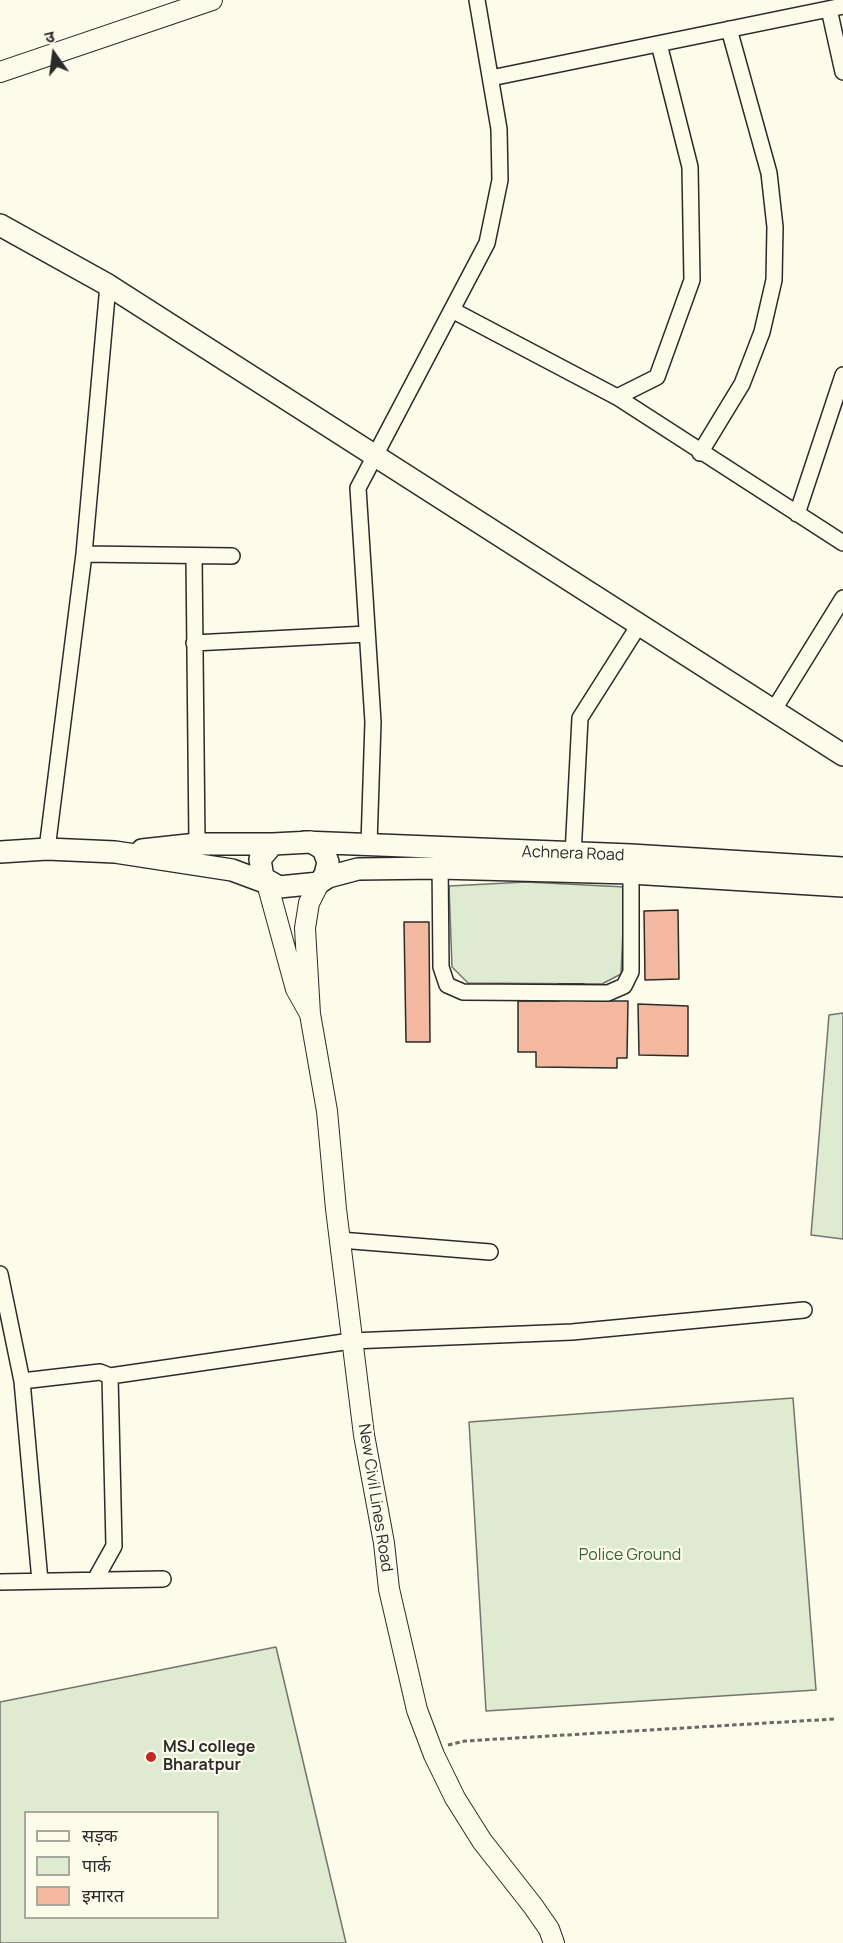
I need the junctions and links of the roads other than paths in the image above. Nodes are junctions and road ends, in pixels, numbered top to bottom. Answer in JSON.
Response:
{"nodes":[{"id":1,"x":212,"y":0,"type":"edge"},
{"id":2,"x":477,"y":0,"type":"edge"},
{"id":3,"x":836,"y":8,"type":"edge"},
{"id":4,"x":729,"y":29,"type":"junction"},
{"id":5,"x":659,"y":44,"type":"junction"},
{"id":6,"x":1,"y":71,"type":"edge"},
{"id":7,"x":843,"y":72,"type":"edge"},
{"id":8,"x":491,"y":78,"type":"junction"},
{"id":9,"x":0,"y":225,"type":"edge"},
{"id":10,"x":108,"y":285,"type":"junction"},
{"id":11,"x":452,"y":310,"type":"junction"},
{"id":12,"x":843,"y":375,"type":"edge"},
{"id":13,"x":617,"y":397,"type":"junction"},
{"id":14,"x":700,"y":453,"type":"junction"},
{"id":15,"x":375,"y":455,"type":"junction"},
{"id":16,"x":797,"y":514,"type":"junction"},
{"id":17,"x":843,"y":543,"type":"edge"},
{"id":18,"x":84,"y":554,"type":"junction"},
{"id":19,"x":194,"y":556,"type":"junction"},
{"id":20,"x":232,"y":556,"type":"dead end"},
{"id":21,"x":843,"y":598,"type":"edge"},
{"id":22,"x":639,"y":625,"type":"junction"},
{"id":23,"x":367,"y":634,"type":"junction"},
{"id":24,"x":195,"y":643,"type":"junction"},
{"id":25,"x":773,"y":711,"type":"junction"},
{"id":26,"x":843,"y":755,"type":"edge"},
{"id":27,"x":304,"y":842,"type":"junction"},
{"id":28,"x":197,"y":844,"type":"junction"},
{"id":29,"x":273,"y":844,"type":"junction"},
{"id":30,"x":369,"y":844,"type":"junction"},
{"id":31,"x":47,"y":849,"type":"junction"},
{"id":32,"x":0,"y":852,"type":"edge"},
{"id":33,"x":115,"y":852,"type":"junction"},
{"id":34,"x":573,"y":855,"type":"junction"},
{"id":35,"x":440,"y":858,"type":"junction"},
{"id":36,"x":631,"y":864,"type":"junction"},
{"id":37,"x":843,"y":868,"type":"edge"},
{"id":38,"x":267,"y":883,"type":"junction"},
{"id":39,"x":319,"y":883,"type":"junction"},
{"id":40,"x":843,"y":886,"type":"edge"},
{"id":41,"x":310,"y":1014,"type":"junction"},
{"id":42,"x":340,"y":1240,"type":"junction"},
{"id":43,"x":490,"y":1252,"type":"dead end"},
{"id":44,"x":0,"y":1274,"type":"edge"},
{"id":45,"x":804,"y":1310,"type":"dead end"},
{"id":46,"x":351,"y":1341,"type":"junction"},
{"id":47,"x":110,"y":1376,"type":"junction"},
{"id":48,"x":22,"y":1381,"type":"junction"},
{"id":49,"x":163,"y":1579,"type":"dead end"},
{"id":50,"x":95,"y":1580,"type":"junction"},
{"id":51,"x":40,"y":1581,"type":"junction"},
{"id":52,"x":0,"y":1582,"type":"edge"},
{"id":53,"x":554,"y":1943,"type":"edge"}],
"edges":[{"from":1,"to":6,"type":"street"},
{"from":2,"to":8,"type":"street"},
{"from":3,"to":4,"type":"street"},
{"from":3,"to":7,"type":"street"},
{"from":4,"to":5,"type":"street"},
{"from":4,"to":14,"type":"street"},
{"from":5,"to":8,"type":"street"},
{"from":5,"to":13,"type":"street"},
{"from":8,"to":11,"type":"street"},
{"from":9,"to":10,"type":"main road"},
{"from":10,"to":15,"type":"main road"},
{"from":10,"to":18,"type":"street"},
{"from":11,"to":13,"type":"street"},
{"from":11,"to":15,"type":"street"},
{"from":12,"to":16,"type":"street"},
{"from":13,"to":14,"type":"street"},
{"from":14,"to":16,"type":"street"},
{"from":15,"to":22,"type":"main road"},
{"from":15,"to":23,"type":"street"},
{"from":16,"to":17,"type":"street"},
{"from":18,"to":19,"type":"street"},
{"from":18,"to":31,"type":"street"},
{"from":19,"to":20,"type":"street"},
{"from":19,"to":24,"type":"street"},
{"from":21,"to":25,"type":"street"},
{"from":22,"to":25,"type":"main road"},
{"from":22,"to":34,"type":"street"},
{"from":23,"to":24,"type":"street"},
{"from":23,"to":30,"type":"street"},
{"from":24,"to":28,"type":"street"},
{"from":25,"to":26,"type":"main road"},
{"from":27,"to":29,"type":"main road"},
{"from":27,"to":30,"type":"main road","name":"Achnera Road"},
{"from":27,"to":39,"type":"main road"},
{"from":28,"to":29,"type":"main road"},
{"from":28,"to":33,"type":"main road"},
{"from":29,"to":38,"type":"main road"},
{"from":30,"to":35,"type":"main road","name":"Achnera Road"},
{"from":31,"to":32,"type":"main road"},
{"from":31,"to":33,"type":"main road"},
{"from":33,"to":38,"type":"main road"},
{"from":34,"to":35,"type":"main road","name":"Achnera Road"},
{"from":34,"to":36,"type":"main road","name":"Achnera Road"},
{"from":35,"to":36,"type":"main road","name":"Achnera Road"},
{"from":35,"to":36,"type":"street"},
{"from":35,"to":39,"type":"main road","name":"Achnera Road"},
{"from":36,"to":37,"type":"main road","name":"Achnera Road"},
{"from":36,"to":40,"type":"main road","name":"Achnera Road"},
{"from":38,"to":39,"type":"main road"},
{"from":38,"to":41,"type":"street"},
{"from":39,"to":41,"type":"street"},
{"from":41,"to":42,"type":"street","name":"New Civil Lines Road"},
{"from":42,"to":43,"type":"street"},
{"from":42,"to":46,"type":"street","name":"New Civil Lines Road"},
{"from":44,"to":48,"type":"street"},
{"from":45,"to":46,"type":"street"},
{"from":46,"to":47,"type":"street"},
{"from":46,"to":53,"type":"street","name":"New Civil Lines Road"},
{"from":47,"to":48,"type":"street"},
{"from":47,"to":50,"type":"street"},
{"from":48,"to":51,"type":"street"},
{"from":49,"to":50,"type":"street"},
{"from":50,"to":51,"type":"street"},
{"from":51,"to":52,"type":"street"}]}
